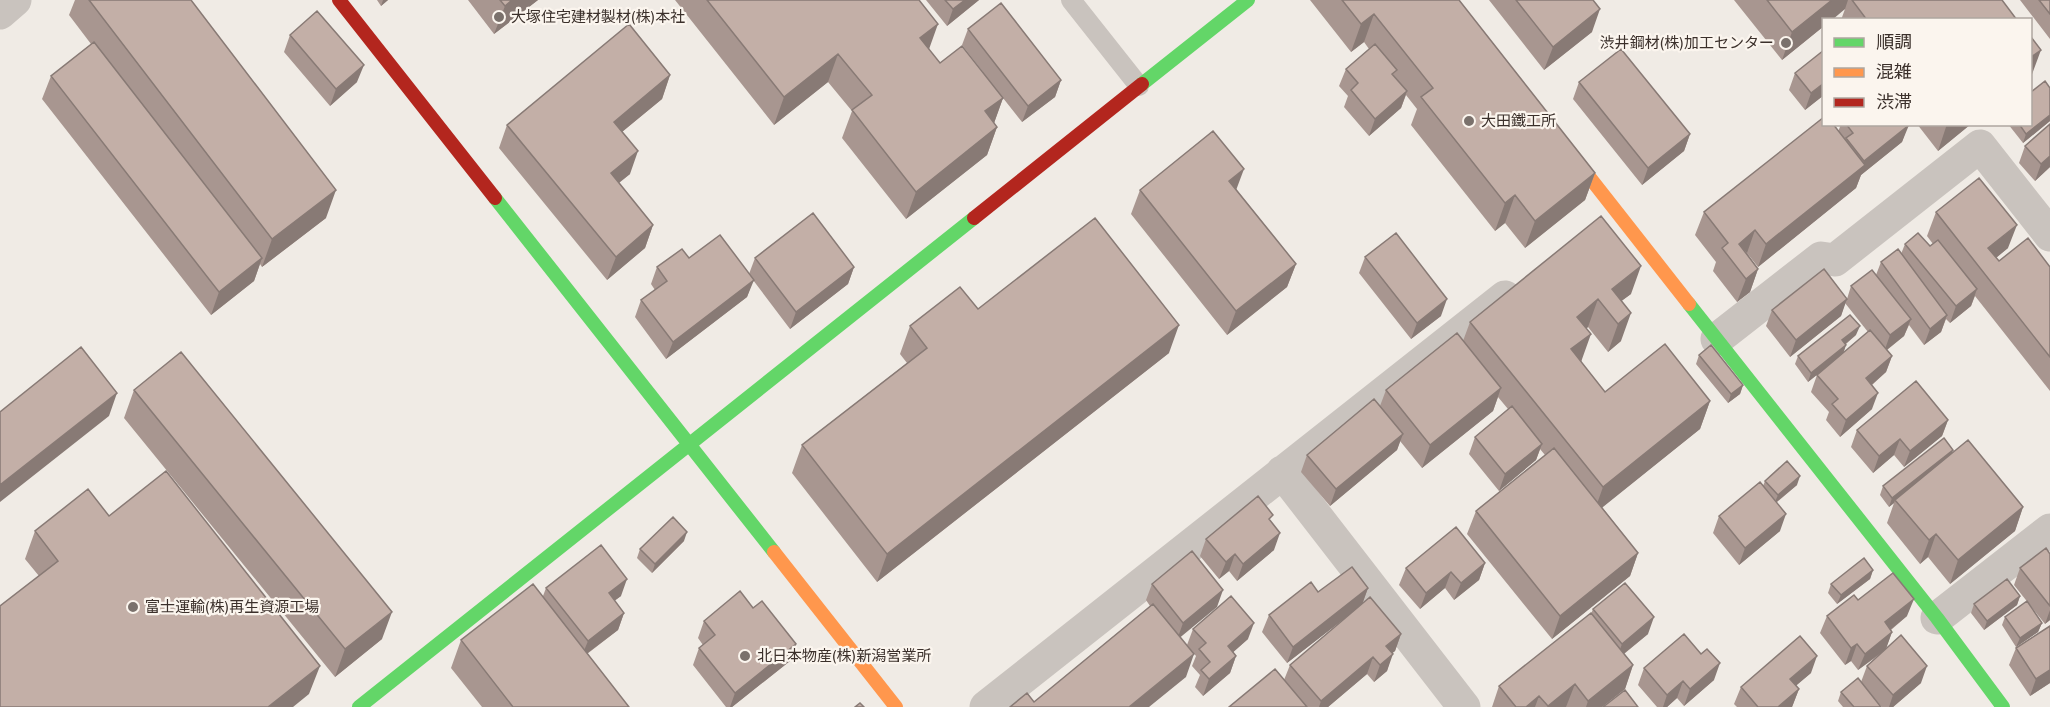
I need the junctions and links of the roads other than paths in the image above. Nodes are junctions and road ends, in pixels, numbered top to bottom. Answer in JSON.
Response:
{"nodes":[{"id":1,"x":15,"y":0,"type":"edge"},
{"id":2,"x":339,"y":0,"type":"edge"},
{"id":3,"x":1071,"y":0,"type":"edge"},
{"id":4,"x":1248,"y":0,"type":"edge"},
{"id":5,"x":0,"y":13,"type":"edge"},
{"id":6,"x":1139,"y":86,"type":"junction"},
{"id":7,"x":1559,"y":137,"type":"edge"},
{"id":8,"x":2050,"y":235,"type":"edge"},
{"id":9,"x":1532,"y":275,"type":"edge"},
{"id":10,"x":1717,"y":339,"type":"junction"},
{"id":11,"x":688,"y":445,"type":"junction"},
{"id":12,"x":1282,"y":472,"type":"junction"},
{"id":13,"x":2050,"y":530,"type":"edge"},
{"id":14,"x":1937,"y":618,"type":"junction"},
{"id":15,"x":359,"y":707,"type":"edge"},
{"id":16,"x":896,"y":707,"type":"edge"},
{"id":17,"x":986,"y":707,"type":"edge"},
{"id":18,"x":1464,"y":707,"type":"edge"},
{"id":19,"x":2003,"y":707,"type":"edge"}],
"edges":[{"from":1,"to":5,"type":"street"},
{"from":2,"to":11,"type":"street"},
{"from":3,"to":6,"type":"lane"},
{"from":4,"to":6,"type":"street"},
{"from":6,"to":11,"type":"street"},
{"from":7,"to":10,"type":"street"},
{"from":8,"to":10,"type":"street"},
{"from":9,"to":12,"type":"street"},
{"from":10,"to":14,"type":"street"},
{"from":11,"to":15,"type":"street"},
{"from":11,"to":16,"type":"street"},
{"from":12,"to":17,"type":"street"},
{"from":12,"to":18,"type":"street"},
{"from":13,"to":14,"type":"street"},
{"from":14,"to":19,"type":"street"}]}
